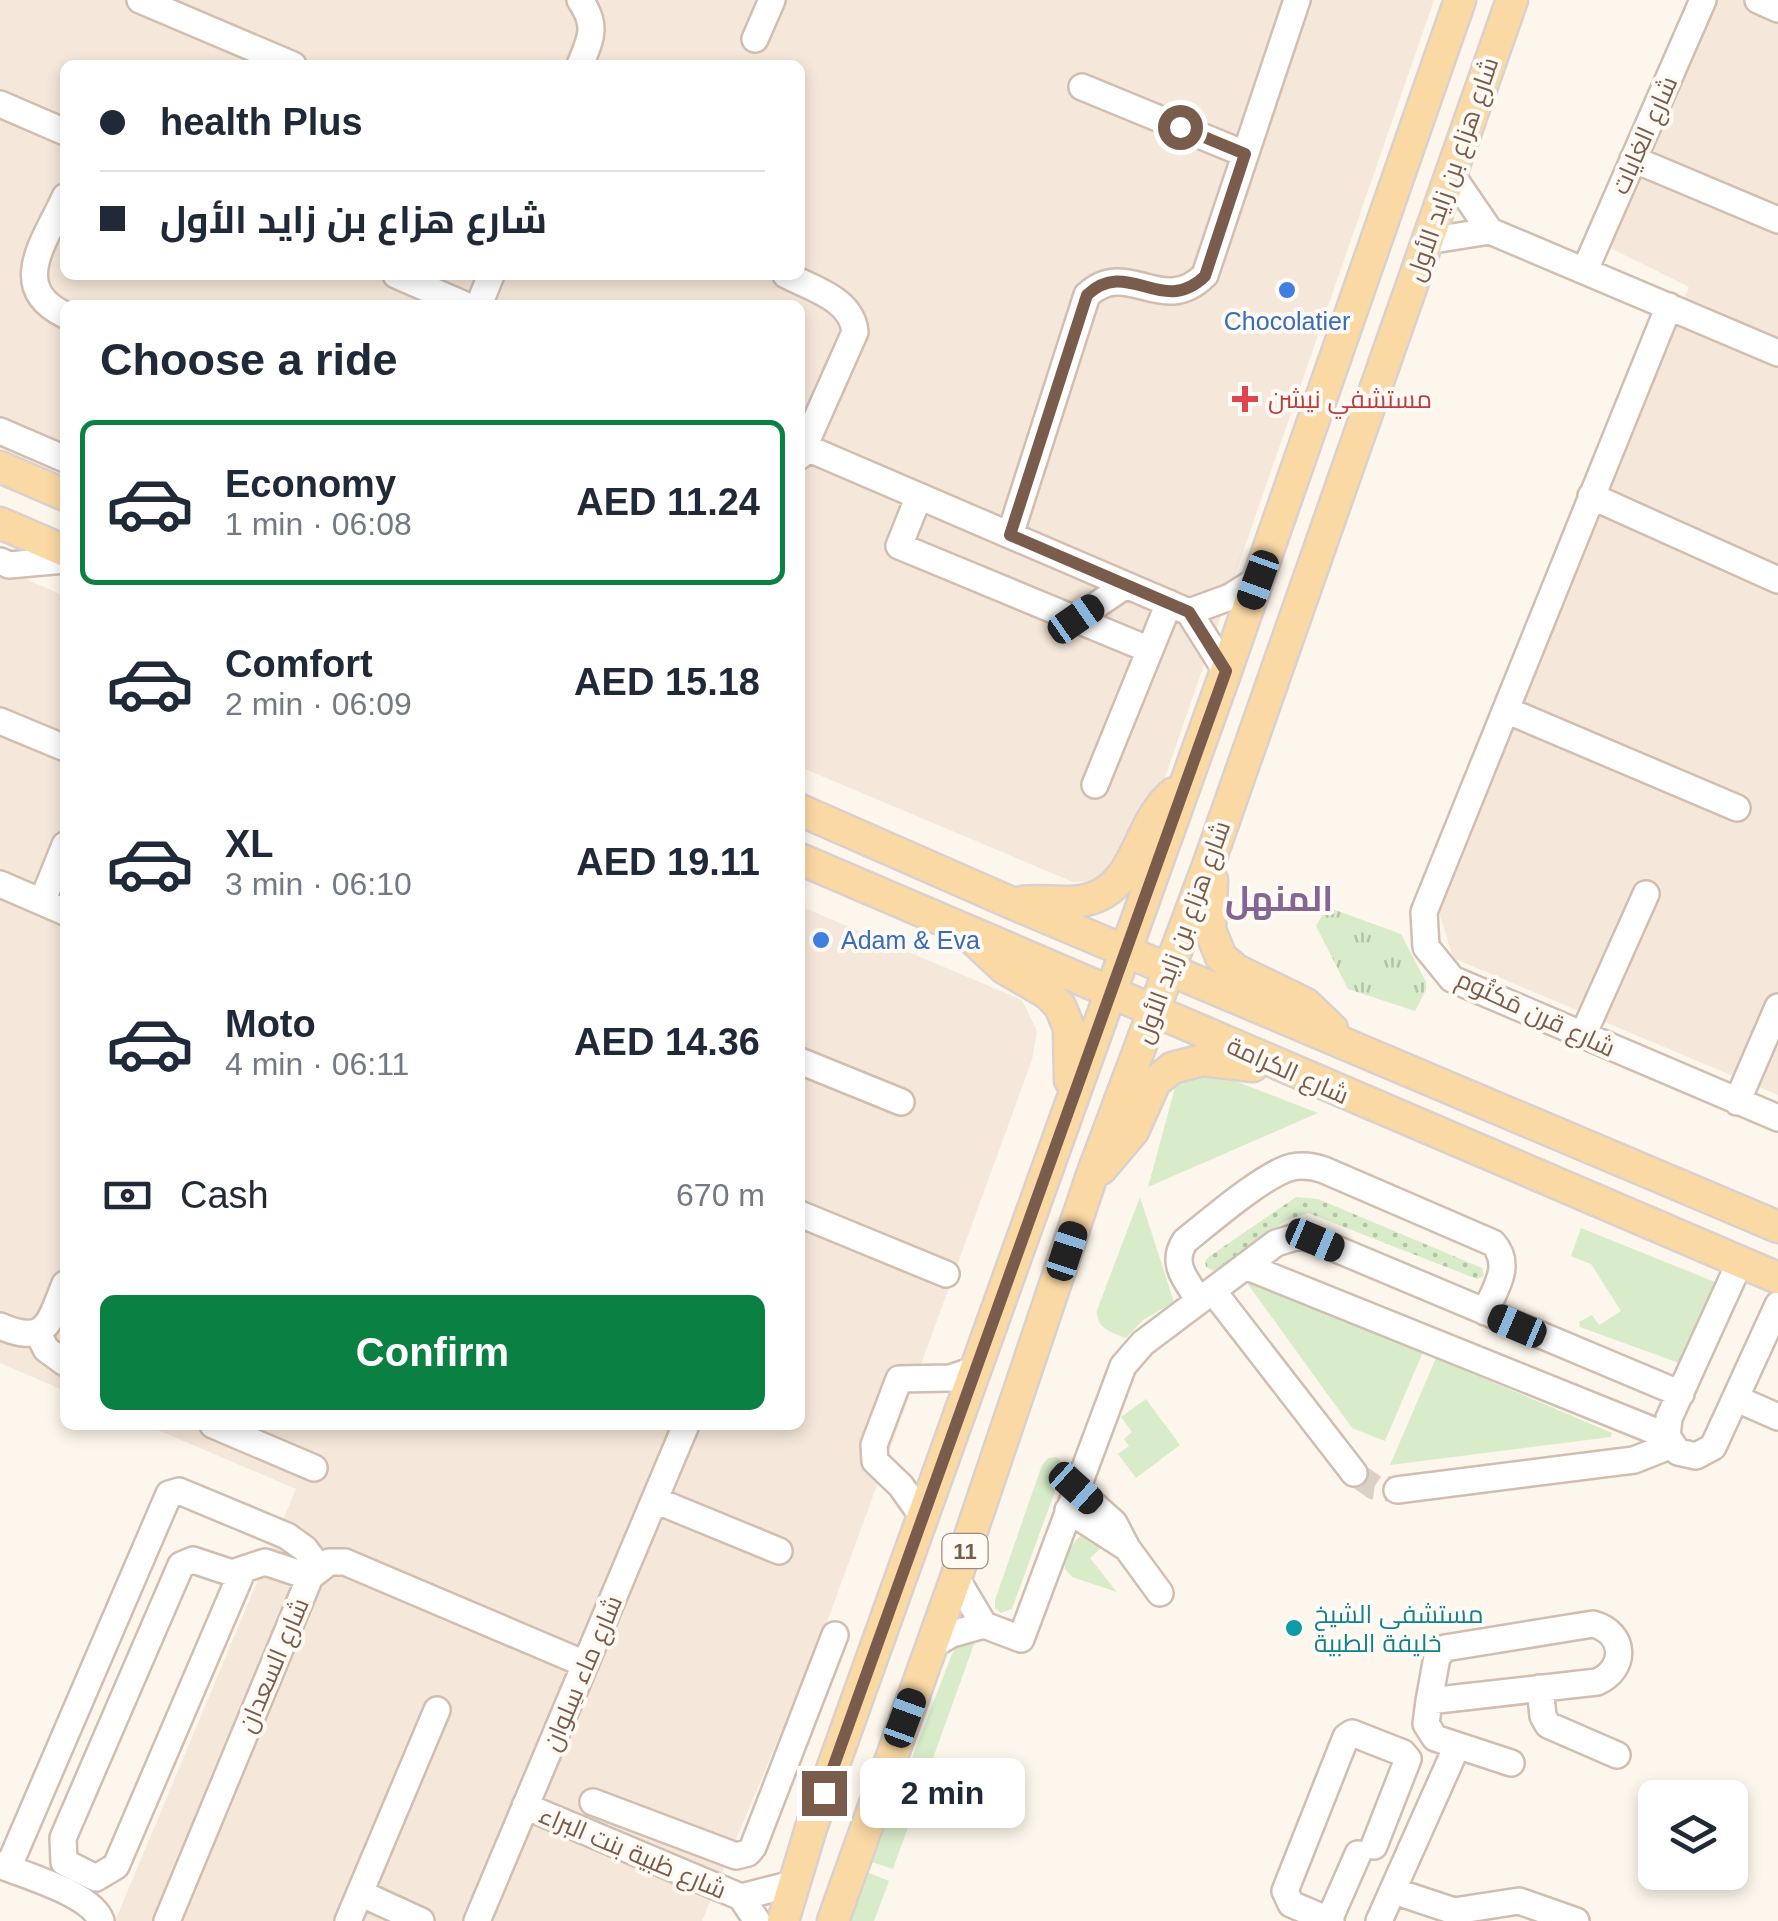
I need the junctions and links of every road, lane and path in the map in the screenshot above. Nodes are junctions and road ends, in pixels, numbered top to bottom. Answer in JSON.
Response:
{"nodes":[{"id":1,"x":140,"y":0,"type":"edge"},
{"id":2,"x":580,"y":0,"type":"edge"},
{"id":3,"x":772,"y":0,"type":"edge"},
{"id":4,"x":1297,"y":0,"type":"edge"},
{"id":5,"x":1512,"y":0,"type":"edge"},
{"id":6,"x":1703,"y":0,"type":"edge"},
{"id":7,"x":1758,"y":0,"type":"edge"},
{"id":8,"x":1449,"y":8,"type":"edge"},
{"id":9,"x":1778,"y":9,"type":"edge"},
{"id":10,"x":755,"y":38,"type":"dead end"},
{"id":11,"x":253,"y":57,"type":"edge"},
{"id":12,"x":582,"y":60,"type":"edge"},
{"id":13,"x":1082,"y":87,"type":"dead end"},
{"id":14,"x":0,"y":104,"type":"edge"},
{"id":15,"x":60,"y":130,"type":"edge"},
{"id":16,"x":1245,"y":154,"type":"junction"},
{"id":17,"x":1633,"y":159,"type":"junction"},
{"id":18,"x":1450,"y":174,"type":"junction"},
{"id":19,"x":60,"y":208,"type":"edge"},
{"id":20,"x":1778,"y":220,"type":"edge"},
{"id":21,"x":1490,"y":231,"type":"junction"},
{"id":22,"x":1427,"y":241,"type":"junction"},
{"id":23,"x":1584,"y":270,"type":"junction"},
{"id":24,"x":402,"y":280,"type":"edge"},
{"id":25,"x":796,"y":280,"type":"edge"},
{"id":26,"x":424,"y":297,"type":"edge"},
{"id":27,"x":1669,"y":306,"type":"junction"},
{"id":28,"x":60,"y":313,"type":"edge"},
{"id":29,"x":1778,"y":354,"type":"edge"},
{"id":30,"x":0,"y":431,"type":"edge"},
{"id":31,"x":805,"y":440,"type":"edge"},
{"id":32,"x":805,"y":451,"type":"edge"},
{"id":33,"x":60,"y":456,"type":"edge"},
{"id":34,"x":0,"y":467,"type":"edge"},
{"id":35,"x":60,"y":493,"type":"edge"},
{"id":36,"x":919,"y":496,"type":"junction"},
{"id":37,"x":1591,"y":496,"type":"junction"},
{"id":38,"x":0,"y":523,"type":"edge"},
{"id":39,"x":1010,"y":535,"type":"junction"},
{"id":40,"x":60,"y":549,"type":"edge"},
{"id":41,"x":60,"y":560,"type":"edge"},
{"id":42,"x":0,"y":561,"type":"edge"},
{"id":43,"x":1258,"y":580,"type":"junction"},
{"id":44,"x":1778,"y":580,"type":"edge"},
{"id":45,"x":1126,"y":584,"type":"junction"},
{"id":46,"x":1179,"y":607,"type":"junction"},
{"id":47,"x":1076,"y":619,"type":"junction"},
{"id":48,"x":1150,"y":650,"type":"junction"},
{"id":49,"x":1226,"y":671,"type":"junction"},
{"id":50,"x":1506,"y":710,"type":"junction"},
{"id":51,"x":0,"y":721,"type":"edge"},
{"id":52,"x":60,"y":746,"type":"edge"},
{"id":53,"x":1095,"y":785,"type":"dead end"},
{"id":54,"x":1183,"y":788,"type":"junction"},
{"id":55,"x":1737,"y":808,"type":"dead end"},
{"id":56,"x":805,"y":812,"type":"edge"},
{"id":57,"x":805,"y":861,"type":"edge"},
{"id":58,"x":1209,"y":863,"type":"junction"},
{"id":59,"x":60,"y":871,"type":"edge"},
{"id":60,"x":0,"y":884,"type":"edge"},
{"id":61,"x":1646,"y":894,"type":"dead end"},
{"id":62,"x":1014,"y":904,"type":"junction"},
{"id":63,"x":53,"y":907,"type":"edge"},
{"id":64,"x":964,"y":927,"type":"junction"},
{"id":65,"x":1124,"y":950,"type":"junction"},
{"id":66,"x":1169,"y":969,"type":"junction"},
{"id":67,"x":1110,"y":991,"type":"junction"},
{"id":68,"x":1778,"y":1006,"type":"edge"},
{"id":69,"x":1154,"y":1011,"type":"junction"},
{"id":70,"x":1583,"y":1036,"type":"junction"},
{"id":71,"x":1339,"y":1040,"type":"junction"},
{"id":72,"x":805,"y":1064,"type":"edge"},
{"id":73,"x":1274,"y":1065,"type":"junction"},
{"id":74,"x":1072,"y":1094,"type":"junction"},
{"id":75,"x":900,"y":1102,"type":"dead end"},
{"id":76,"x":1737,"y":1102,"type":"junction"},
{"id":77,"x":1778,"y":1118,"type":"edge"},
{"id":78,"x":1091,"y":1178,"type":"junction"},
{"id":79,"x":805,"y":1216,"type":"edge"},
{"id":80,"x":1778,"y":1227,"type":"edge"},
{"id":81,"x":1739,"y":1264,"type":"junction"},
{"id":82,"x":1246,"y":1266,"type":"junction"},
{"id":83,"x":946,"y":1274,"type":"dead end"},
{"id":84,"x":1778,"y":1278,"type":"edge"},
{"id":85,"x":1206,"y":1295,"type":"junction"},
{"id":86,"x":60,"y":1297,"type":"edge"},
{"id":87,"x":1778,"y":1304,"type":"edge"},
{"id":88,"x":1485,"y":1312,"type":"junction"},
{"id":89,"x":0,"y":1326,"type":"edge"},
{"id":90,"x":38,"y":1333,"type":"junction"},
{"id":91,"x":1770,"y":1346,"type":"edge"},
{"id":92,"x":60,"y":1359,"type":"edge"},
{"id":93,"x":974,"y":1370,"type":"junction"},
{"id":94,"x":1681,"y":1394,"type":"junction"},
{"id":95,"x":1737,"y":1399,"type":"junction"},
{"id":96,"x":1778,"y":1418,"type":"edge"},
{"id":97,"x":225,"y":1430,"type":"edge"},
{"id":98,"x":684,"y":1430,"type":"edge"},
{"id":99,"x":1670,"y":1441,"type":"junction"},
{"id":100,"x":314,"y":1468,"type":"dead end"},
{"id":101,"x":1354,"y":1474,"type":"tunnel mouth"},
{"id":102,"x":1397,"y":1490,"type":"tunnel mouth"},
{"id":103,"x":1072,"y":1499,"type":"junction"},
{"id":104,"x":654,"y":1500,"type":"junction"},
{"id":105,"x":923,"y":1518,"type":"junction"},
{"id":106,"x":779,"y":1551,"type":"dead end"},
{"id":107,"x":242,"y":1572,"type":"junction"},
{"id":108,"x":315,"y":1573,"type":"junction"},
{"id":109,"x":956,"y":1578,"type":"junction"},
{"id":110,"x":1160,"y":1593,"type":"dead end"},
{"id":111,"x":984,"y":1625,"type":"junction"},
{"id":112,"x":836,"y":1635,"type":"dead end"},
{"id":113,"x":931,"y":1646,"type":"junction"},
{"id":114,"x":585,"y":1664,"type":"junction"},
{"id":115,"x":1540,"y":1688,"type":"junction"},
{"id":116,"x":1429,"y":1701,"type":"junction"},
{"id":117,"x":438,"y":1710,"type":"dead end"},
{"id":118,"x":1457,"y":1746,"type":"junction"},
{"id":119,"x":1400,"y":1752,"type":"junction"},
{"id":120,"x":1617,"y":1756,"type":"dead end"},
{"id":121,"x":1511,"y":1763,"type":"dead end"},
{"id":122,"x":593,"y":1802,"type":"dead end"},
{"id":123,"x":525,"y":1806,"type":"junction"},
{"id":124,"x":654,"y":1825,"type":"junction"},
{"id":125,"x":641,"y":1856,"type":"junction"},
{"id":126,"x":4,"y":1866,"type":"edge"},
{"id":127,"x":796,"y":1884,"type":"junction"},
{"id":128,"x":1394,"y":1891,"type":"junction"},
{"id":129,"x":360,"y":1893,"type":"junction"},
{"id":130,"x":741,"y":1897,"type":"junction"},
{"id":131,"x":1322,"y":1919,"type":"edge"},
{"id":132,"x":101,"y":1921,"type":"edge"},
{"id":133,"x":167,"y":1921,"type":"edge"},
{"id":134,"x":348,"y":1921,"type":"edge"},
{"id":135,"x":421,"y":1921,"type":"edge"},
{"id":136,"x":477,"y":1921,"type":"edge"},
{"id":137,"x":756,"y":1921,"type":"edge"},
{"id":138,"x":782,"y":1921,"type":"edge"},
{"id":139,"x":833,"y":1921,"type":"edge"},
{"id":140,"x":1379,"y":1921,"type":"edge"},
{"id":141,"x":1576,"y":1921,"type":"edge"}],
"edges":[{"from":1,"to":11,"type":"street"},
{"from":2,"to":12,"type":"street"},
{"from":3,"to":10,"type":"street"},
{"from":4,"to":16,"type":"street"},
{"from":5,"to":18,"type":"main road","name":"شارع هزاع بن زايد الأول","number":"11"},
{"from":6,"to":17,"type":"street","name":"شارع الغايات"},
{"from":7,"to":9,"type":"street"},
{"from":8,"to":43,"type":"main road","name":"شارع هزاع بن زايد الأول","number":"11"},
{"from":13,"to":16,"type":"street"},
{"from":14,"to":15,"type":"street"},
{"from":16,"to":39,"type":"street"},
{"from":17,"to":20,"type":"street"},
{"from":17,"to":23,"type":"street","name":"شارع الغايات"},
{"from":18,"to":21,"type":"street"},
{"from":18,"to":22,"type":"main road","name":"شارع هزاع بن زايد الأول","number":"11"},
{"from":19,"to":28,"type":"street"},
{"from":21,"to":22,"type":"street"},
{"from":21,"to":23,"type":"street"},
{"from":22,"to":58,"type":"main road","name":"شارع هزاع بن زايد الأول","number":"11"},
{"from":23,"to":27,"type":"street"},
{"from":24,"to":26,"type":"street"},
{"from":25,"to":31,"type":"street"},
{"from":27,"to":29,"type":"street"},
{"from":27,"to":37,"type":"street","name":"شارع قرن مَكتُوم"},
{"from":30,"to":33,"type":"street"},
{"from":32,"to":36,"type":"street"},
{"from":34,"to":35,"type":"main road"},
{"from":36,"to":39,"type":"street"},
{"from":36,"to":47,"type":"street"},
{"from":37,"to":44,"type":"street"},
{"from":37,"to":50,"type":"street","name":"شارع قرن مَكتُوم"},
{"from":38,"to":40,"type":"main road"},
{"from":39,"to":45,"type":"street"},
{"from":41,"to":42,"type":"street"},
{"from":43,"to":46,"type":"street"},
{"from":43,"to":49,"type":"main road","name":"شارع هزاع بن زايد الأول","number":"11"},
{"from":45,"to":46,"type":"street"},
{"from":45,"to":47,"type":"street"},
{"from":46,"to":48,"type":"street"},
{"from":46,"to":49,"type":"street"},
{"from":47,"to":48,"type":"street"},
{"from":48,"to":53,"type":"street"},
{"from":49,"to":54,"type":"main road","name":"شارع هزاع بن زايد الأول","number":"11"},
{"from":50,"to":55,"type":"street"},
{"from":50,"to":70,"type":"street","name":"شارع قرن مَكتُوم"},
{"from":51,"to":52,"type":"street"},
{"from":54,"to":62,"type":"main road"},
{"from":54,"to":65,"type":"main road","name":"شارع هزاع بن زايد الأول","number":"11"},
{"from":56,"to":62,"type":"main road","name":"شارع الكرامة"},
{"from":57,"to":64,"type":"main road","name":"شارع الكرامة"},
{"from":58,"to":66,"type":"main road","name":"شارع هزاع بن زايد الأول","number":"11"},
{"from":58,"to":71,"type":"main road"},
{"from":59,"to":63,"type":"street"},
{"from":60,"to":63,"type":"street"},
{"from":61,"to":70,"type":"street"},
{"from":62,"to":65,"type":"main road","name":"شارع الكرامة"},
{"from":64,"to":67,"type":"main road","name":"شارع الكرامة"},
{"from":64,"to":74,"type":"main road"},
{"from":65,"to":66,"type":"main road","name":"شارع الكرامة"},
{"from":65,"to":67,"type":"main road","name":"شارع هزاع بن زايد الأول","number":"11"},
{"from":66,"to":69,"type":"main road","name":"شارع هزاع بن زايد الأول","number":"11"},
{"from":66,"to":71,"type":"main road","name":"شارع الكرامة"},
{"from":67,"to":69,"type":"main road","name":"شارع الكرامة"},
{"from":67,"to":74,"type":"main road","name":"شارع هزاع بن زايد الأول","number":"11"},
{"from":68,"to":76,"type":"street"},
{"from":69,"to":73,"type":"main road","name":"شارع الكرامة"},
{"from":69,"to":78,"type":"main road","name":"شارع هزاع بن زايد الأول","number":"11"},
{"from":70,"to":76,"type":"street","name":"شارع قرن مَكتُوم"},
{"from":71,"to":80,"type":"main road","name":"شارع الكرامة"},
{"from":72,"to":75,"type":"street"},
{"from":73,"to":78,"type":"main road"},
{"from":73,"to":81,"type":"main road","name":"شارع الكرامة"},
{"from":74,"to":93,"type":"main road","name":"شارع هزاع بن زايد الأول","number":"11"},
{"from":76,"to":77,"type":"street","name":"شارع قرن مَكتُوم"},
{"from":78,"to":109,"type":"main road","name":"شارع هزاع بن زايد الأول","number":"11"},
{"from":79,"to":83,"type":"street"},
{"from":81,"to":84,"type":"main road","name":"شارع الكرامة"},
{"from":81,"to":94,"type":"street"},
{"from":82,"to":85,"type":"street"},
{"from":82,"to":88,"type":"street"},
{"from":82,"to":99,"type":"street"},
{"from":85,"to":88,"type":"street"},
{"from":85,"to":101,"type":"street"},
{"from":85,"to":103,"type":"street"},
{"from":86,"to":90,"type":"street"},
{"from":87,"to":91,"type":"street"},
{"from":88,"to":94,"type":"street"},
{"from":89,"to":90,"type":"street"},
{"from":90,"to":92,"type":"street"},
{"from":91,"to":95,"type":"street"},
{"from":93,"to":105,"type":"main road","name":"شارع هزاع بن زايد الأول","number":"11"},
{"from":93,"to":105,"type":"street"},
{"from":94,"to":99,"type":"street"},
{"from":95,"to":96,"type":"street"},
{"from":95,"to":99,"type":"street"},
{"from":97,"to":100,"type":"street"},
{"from":98,"to":104,"type":"street","name":"شارع ماء سِلوان"},
{"from":99,"to":102,"type":"street"},
{"from":103,"to":110,"type":"street"},
{"from":103,"to":111,"type":"street"},
{"from":104,"to":106,"type":"street"},
{"from":104,"to":114,"type":"street","name":"شارع ماء سِلوان"},
{"from":105,"to":127,"type":"main road","name":"شارع هزاع بن زايد الأول","number":"11"},
{"from":107,"to":107,"type":"street"},
{"from":107,"to":108,"type":"street"},
{"from":108,"to":114,"type":"street","name":"شارع السعدان"},
{"from":108,"to":126,"type":"street"},
{"from":108,"to":133,"type":"street","name":"شارع السعدان"},
{"from":109,"to":111,"type":"street"},
{"from":109,"to":113,"type":"main road","name":"شارع هزاع بن زايد الأول","number":"11"},
{"from":111,"to":113,"type":"street"},
{"from":112,"to":124,"type":"street"},
{"from":113,"to":139,"type":"main road","name":"شارع هزاع بن زايد الأول","number":"11"},
{"from":114,"to":123,"type":"street","name":"شارع ماء سِلوان"},
{"from":115,"to":116,"type":"street"},
{"from":115,"to":116,"type":"street"},
{"from":115,"to":120,"type":"street"},
{"from":116,"to":118,"type":"street"},
{"from":116,"to":119,"type":"street"},
{"from":117,"to":129,"type":"street"},
{"from":118,"to":121,"type":"street"},
{"from":118,"to":128,"type":"street"},
{"from":119,"to":131,"type":"street"},
{"from":119,"to":131,"type":"street"},
{"from":122,"to":124,"type":"street"},
{"from":123,"to":125,"type":"street","name":"شارع ظبية بنت البراء"},
{"from":123,"to":136,"type":"street","name":"شارع ماء سِلوان"},
{"from":124,"to":125,"type":"street"},
{"from":125,"to":130,"type":"street","name":"شارع ظبية بنت البراء"},
{"from":126,"to":132,"type":"street"},
{"from":127,"to":130,"type":"street","name":"شارع ظبية بنت البراء"},
{"from":127,"to":138,"type":"main road","name":"شارع هزاع بن زايد الأول","number":"11"},
{"from":128,"to":140,"type":"street"},
{"from":128,"to":141,"type":"street"},
{"from":129,"to":134,"type":"street"},
{"from":129,"to":135,"type":"street"},
{"from":130,"to":137,"type":"street","name":"شارع ظبية بنت البراء"}]}
